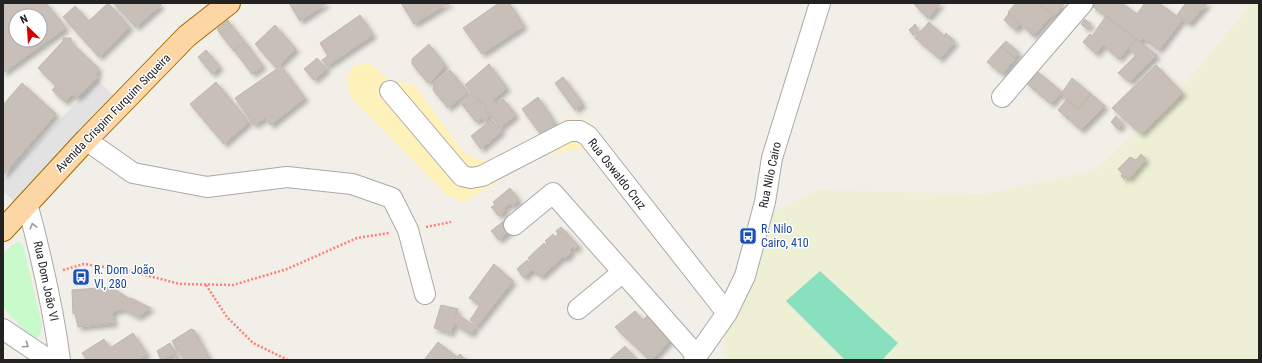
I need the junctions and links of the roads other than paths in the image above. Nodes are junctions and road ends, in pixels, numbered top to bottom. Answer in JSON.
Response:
{"nodes":[{"id":1,"x":229,"y":3,"type":"edge"},
{"id":2,"x":820,"y":3,"type":"edge"},
{"id":3,"x":1083,"y":3,"type":"edge"},
{"id":4,"x":390,"y":91,"type":"dead end"},
{"id":5,"x":1002,"y":97,"type":"dead end"},
{"id":6,"x":86,"y":140,"type":"junction"},
{"id":7,"x":27,"y":203,"type":"junction"},
{"id":8,"x":514,"y":225,"type":"dead end"},
{"id":9,"x":3,"y":230,"type":"edge"},
{"id":10,"x":623,"y":272,"type":"junction"},
{"id":11,"x":425,"y":294,"type":"dead end"},
{"id":12,"x":578,"y":310,"type":"dead end"},
{"id":13,"x":727,"y":313,"type":"junction"},
{"id":14,"x":3,"y":329,"type":"edge"},
{"id":15,"x":696,"y":358,"type":"edge"},
{"id":16,"x":50,"y":360,"type":"edge"},
{"id":17,"x":60,"y":360,"type":"edge"}],
"edges":[{"from":1,"to":6,"type":"main road","name":"Avenida Crispim Furquim Siqueira"},
{"from":2,"to":13,"type":"street","name":"Rua Nilo Cairo"},
{"from":3,"to":5,"type":"street"},
{"from":4,"to":13,"type":"street","name":"Rua Oswaldo Cruz"},
{"from":6,"to":7,"type":"main road","name":"Avenida Crispim Furquim Siqueira"},
{"from":6,"to":11,"type":"street"},
{"from":7,"to":9,"type":"main road","name":"Avenida Crispim Furquim Siqueira"},
{"from":17,"to":7,"type":"street","name":"Rua Dom João VI","one_way":true},
{"from":8,"to":10,"type":"street"},
{"from":10,"to":12,"type":"street"},
{"from":10,"to":15,"type":"street"},
{"from":13,"to":15,"type":"street","name":"Rua Nilo Cairo"},
{"from":14,"to":16,"type":"street","one_way":true}]}
